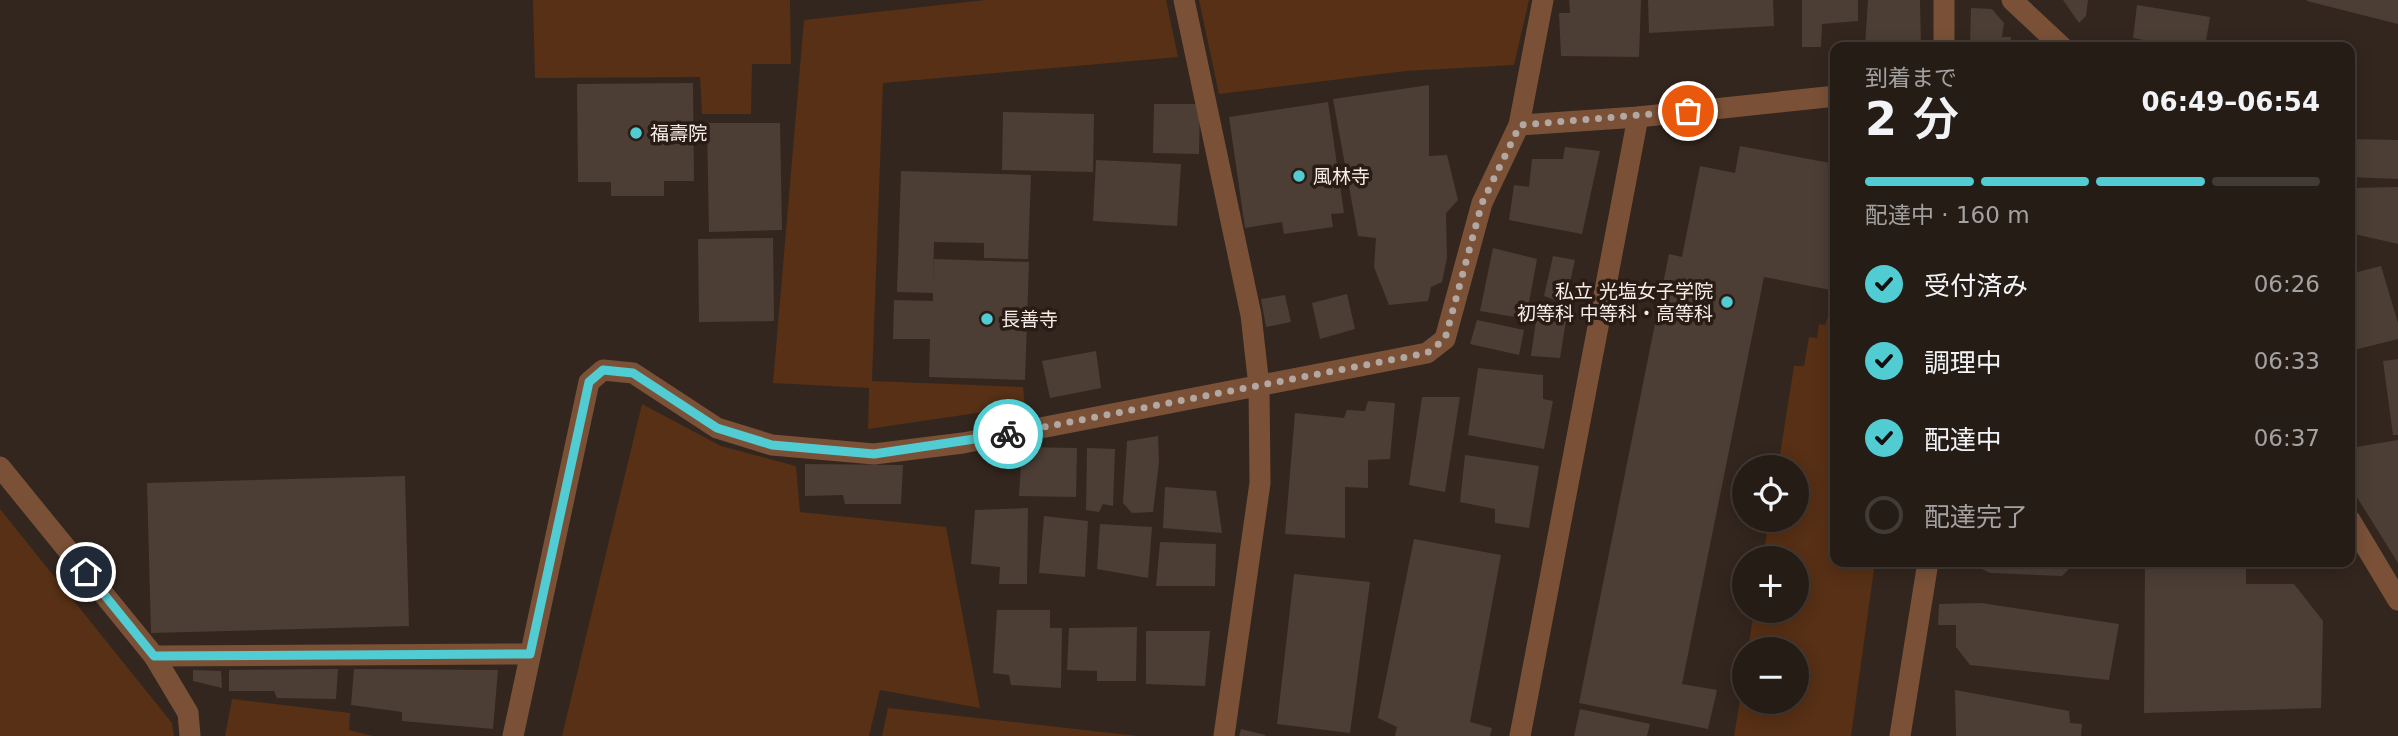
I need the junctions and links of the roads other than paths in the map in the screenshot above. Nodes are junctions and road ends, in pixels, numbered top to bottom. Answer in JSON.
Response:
{"nodes":[{"id":1,"x":1184,"y":0,"type":"edge"},
{"id":2,"x":1543,"y":0,"type":"edge"},
{"id":3,"x":1944,"y":0,"type":"edge"},
{"id":4,"x":2012,"y":0,"type":"edge"},
{"id":5,"x":1944,"y":42,"type":"edge"},
{"id":6,"x":2057,"y":42,"type":"edge"},
{"id":7,"x":1830,"y":97,"type":"edge"},
{"id":8,"x":1638,"y":117,"type":"junction"},
{"id":9,"x":1520,"y":125,"type":"junction"},
{"id":10,"x":1259,"y":386,"type":"junction"},
{"id":11,"x":0,"y":467,"type":"edge"},
{"id":12,"x":2355,"y":528,"type":"edge"},
{"id":13,"x":1927,"y":567,"type":"edge"},
{"id":14,"x":2398,"y":600,"type":"edge"},
{"id":15,"x":530,"y":654,"type":"junction"},
{"id":16,"x":154,"y":656,"type":"junction"},
{"id":17,"x":190,"y":736,"type":"edge"},
{"id":18,"x":513,"y":736,"type":"edge"},
{"id":19,"x":1224,"y":736,"type":"edge"},
{"id":20,"x":1520,"y":736,"type":"edge"},
{"id":21,"x":1900,"y":736,"type":"edge"}],
"edges":[{"from":1,"to":10,"type":"street"},
{"from":2,"to":9,"type":"street"},
{"from":3,"to":5,"type":"street"},
{"from":4,"to":6,"type":"street"},
{"from":7,"to":8,"type":"street"},
{"from":8,"to":9,"type":"street"},
{"from":8,"to":20,"type":"street"},
{"from":9,"to":10,"type":"street"},
{"from":10,"to":15,"type":"street"},
{"from":10,"to":19,"type":"street"},
{"from":11,"to":16,"type":"street"},
{"from":12,"to":14,"type":"street"},
{"from":13,"to":21,"type":"street"},
{"from":15,"to":16,"type":"street"},
{"from":15,"to":18,"type":"street"},
{"from":16,"to":17,"type":"street"}]}
